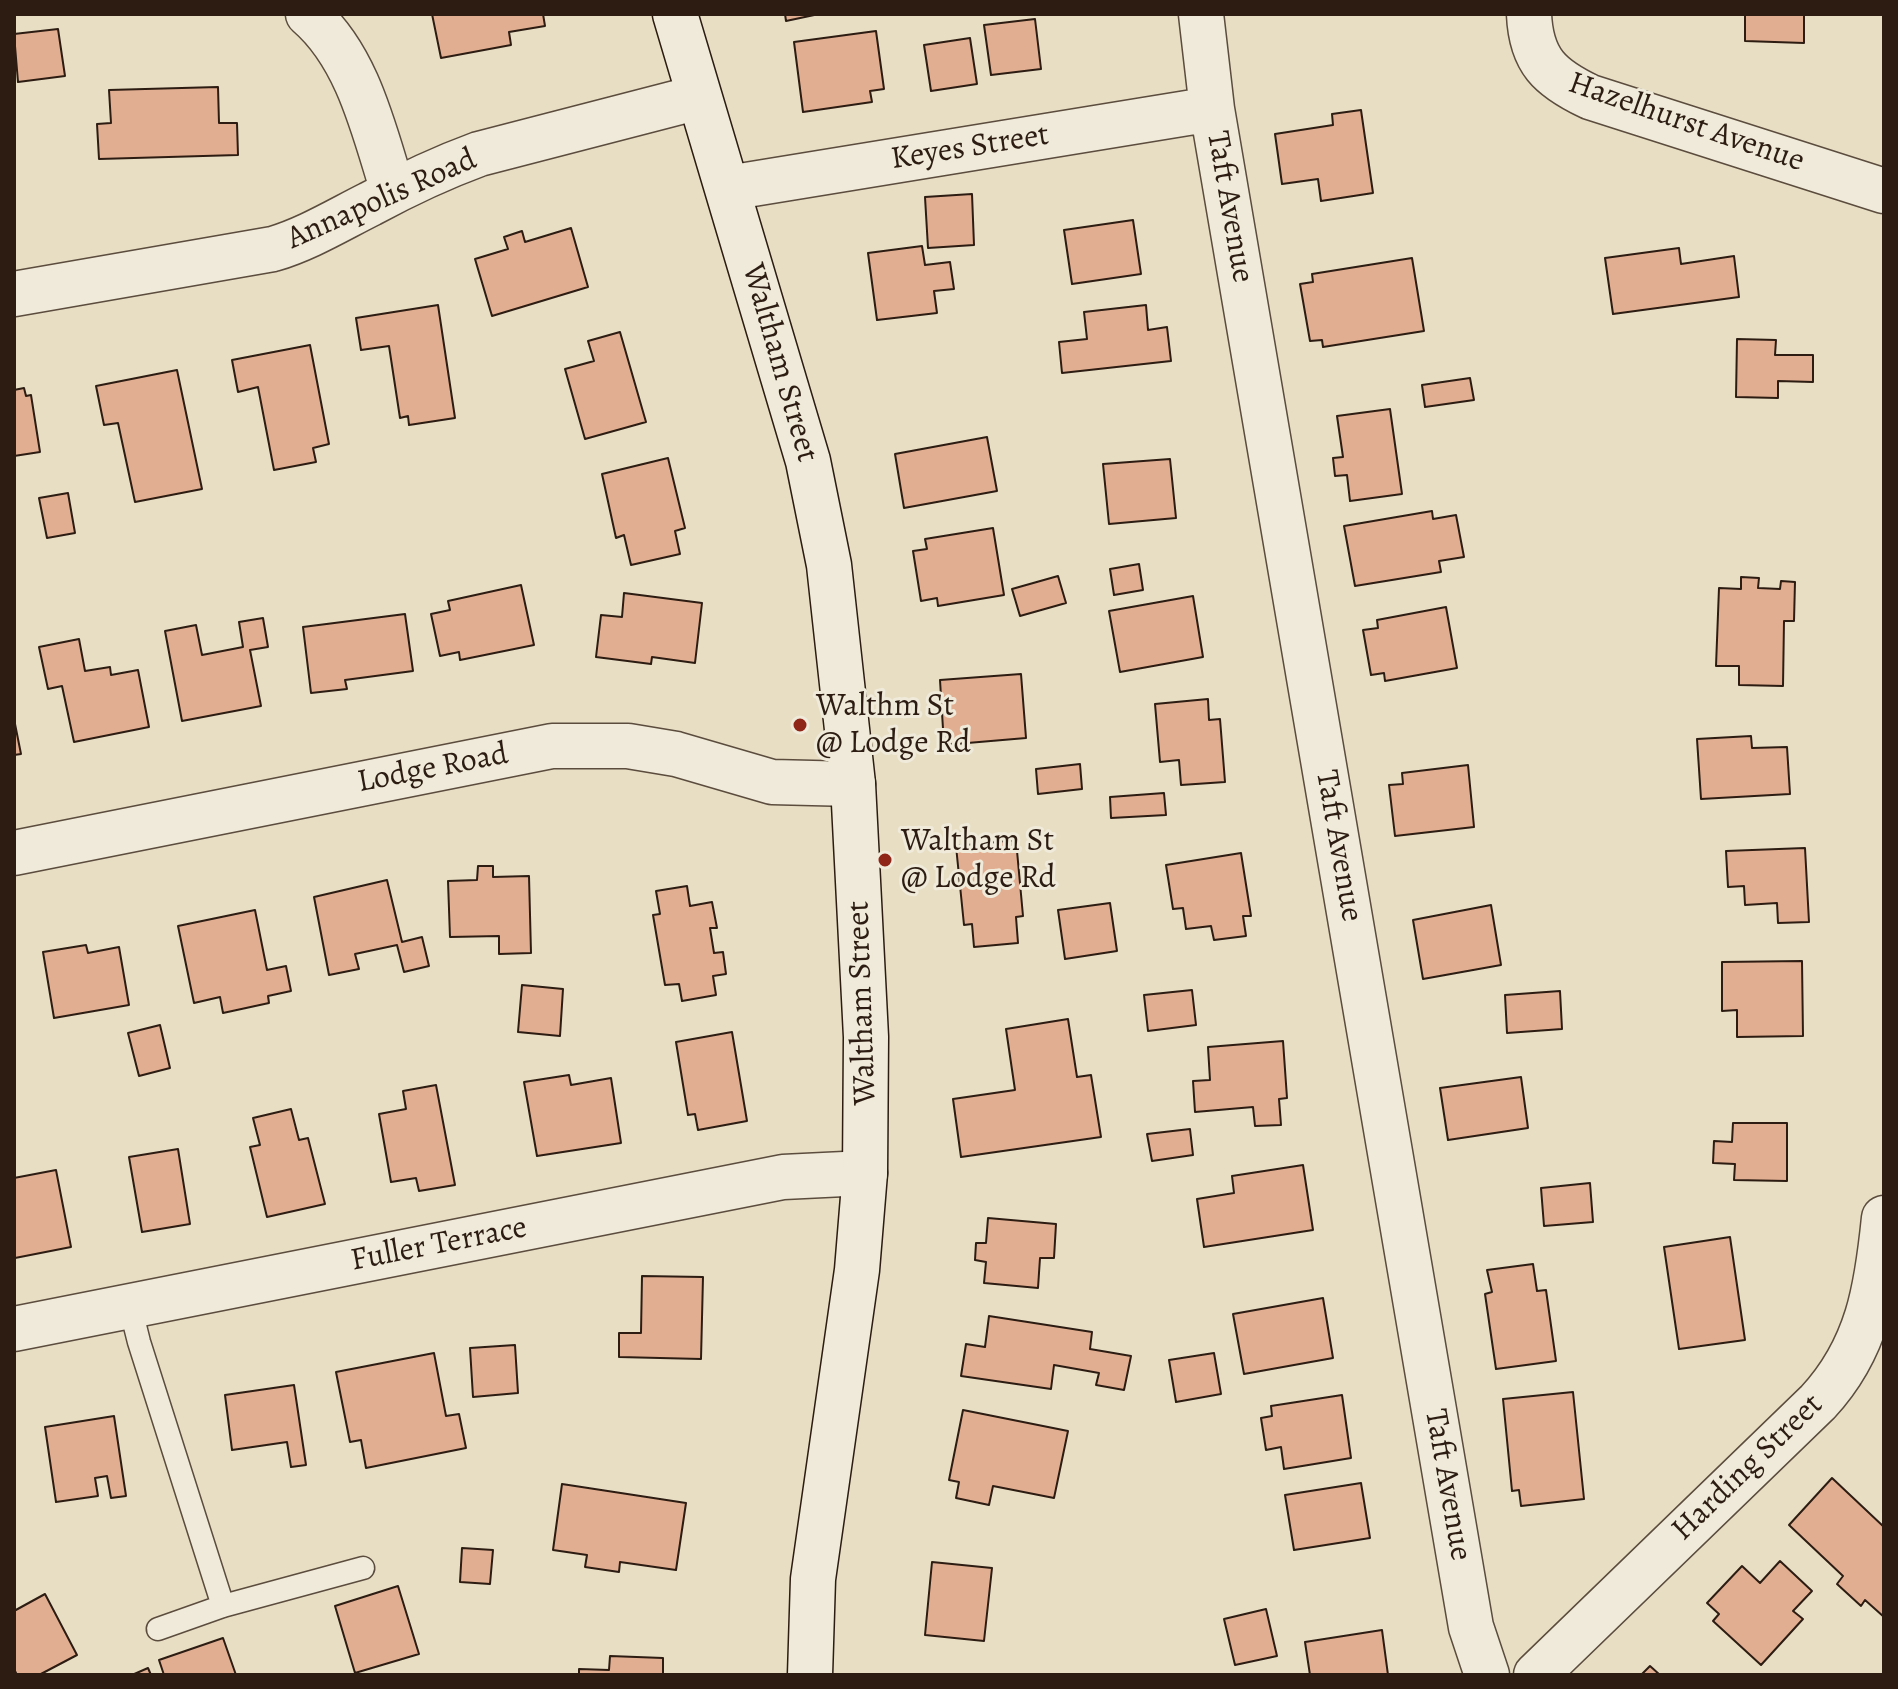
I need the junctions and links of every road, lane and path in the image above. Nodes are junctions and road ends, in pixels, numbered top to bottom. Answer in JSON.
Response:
{"nodes":[{"id":1,"x":308,"y":14,"type":"edge"},
{"id":2,"x":675,"y":14,"type":"edge"},
{"id":3,"x":1201,"y":14,"type":"edge"},
{"id":4,"x":1529,"y":14,"type":"edge"},
{"id":5,"x":699,"y":97,"type":"junction"},
{"id":6,"x":1212,"y":109,"type":"junction"},
{"id":7,"x":728,"y":188,"type":"junction"},
{"id":8,"x":393,"y":191,"type":"junction"},
{"id":9,"x":1884,"y":191,"type":"edge"},
{"id":10,"x":14,"y":294,"type":"edge"},
{"id":11,"x":853,"y":784,"type":"junction"},
{"id":12,"x":14,"y":853,"type":"edge"},
{"id":13,"x":865,"y":1173,"type":"junction"},
{"id":14,"x":1884,"y":1218,"type":"edge"},
{"id":15,"x":130,"y":1306,"type":"junction"},
{"id":16,"x":14,"y":1329,"type":"edge"},
{"id":17,"x":363,"y":1568,"type":"dead end"},
{"id":18,"x":223,"y":1606,"type":"junction"},
{"id":19,"x":158,"y":1629,"type":"dead end"},
{"id":20,"x":810,"y":1675,"type":"edge"},
{"id":21,"x":1487,"y":1675,"type":"edge"},
{"id":22,"x":1536,"y":1675,"type":"edge"}],
"edges":[{"from":1,"to":8,"type":"street"},
{"from":2,"to":5,"type":"street","name":"Waltham Street"},
{"from":3,"to":6,"type":"street","name":"Taft Avenue"},
{"from":4,"to":9,"type":"street","name":"Hazelhurst Avenue"},
{"from":5,"to":7,"type":"street","name":"Waltham Street"},
{"from":5,"to":8,"type":"street","name":"Annapolis Road"},
{"from":6,"to":7,"type":"street","name":"Keyes Street"},
{"from":6,"to":21,"type":"street","name":"Taft Avenue"},
{"from":7,"to":11,"type":"street","name":"Waltham Street"},
{"from":8,"to":10,"type":"street","name":"Annapolis Road"},
{"from":11,"to":12,"type":"street","name":"Lodge Road"},
{"from":11,"to":13,"type":"street","name":"Waltham Street"},
{"from":13,"to":15,"type":"street","name":"Fuller Terrace"},
{"from":13,"to":20,"type":"street","name":"Waltham Street"},
{"from":14,"to":22,"type":"street","name":"Harding Street"},
{"from":15,"to":16,"type":"street","name":"Fuller Terrace"},
{"from":15,"to":18,"type":"lane"},
{"from":17,"to":18,"type":"lane"},
{"from":18,"to":19,"type":"lane"}]}
